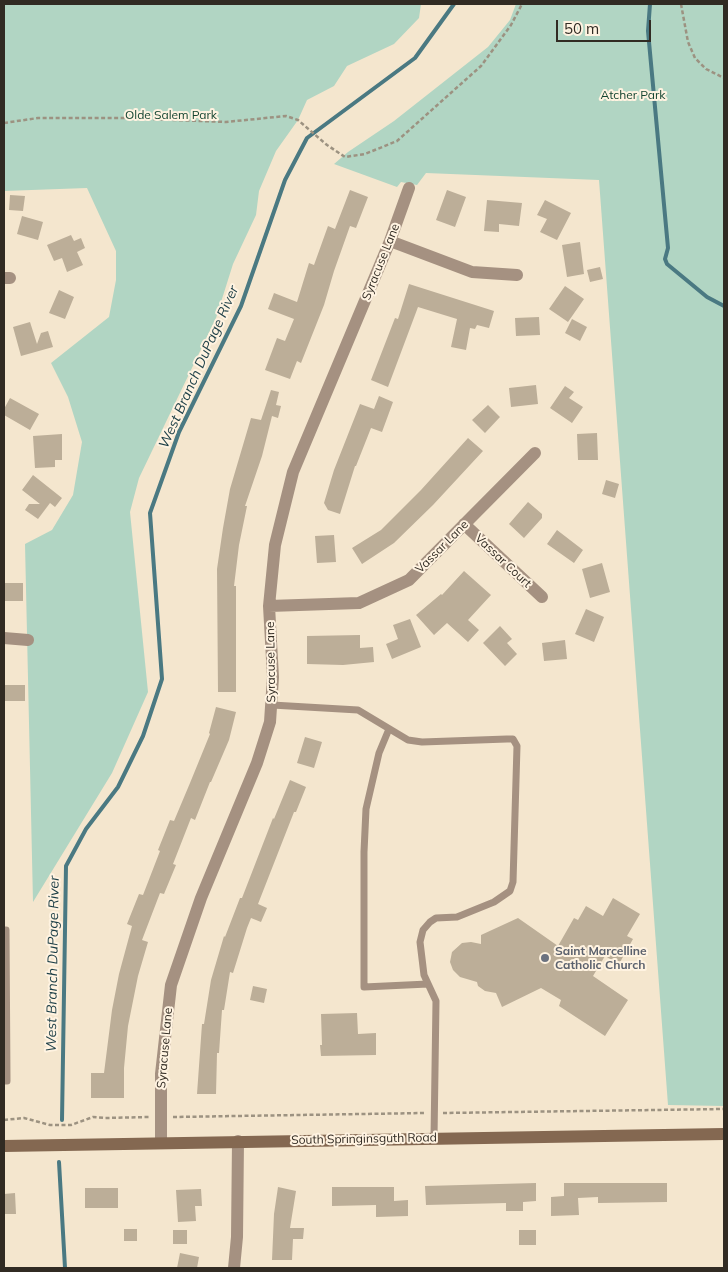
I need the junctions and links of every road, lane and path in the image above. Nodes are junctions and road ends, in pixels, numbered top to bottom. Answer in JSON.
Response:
{"nodes":[{"id":1,"x":522,"y":4,"type":"edge"},
{"id":2,"x":681,"y":4,"type":"edge"},
{"id":3,"x":724,"y":78,"type":"edge"},
{"id":4,"x":4,"y":122,"type":"edge"},
{"id":5,"x":409,"y":188,"type":"dead end"},
{"id":6,"x":390,"y":241,"type":"junction"},
{"id":7,"x":517,"y":275,"type":"dead end"},
{"id":8,"x":535,"y":453,"type":"dead end"},
{"id":9,"x":464,"y":524,"type":"junction"},
{"id":10,"x":542,"y":597,"type":"dead end"},
{"id":11,"x":269,"y":606,"type":"junction"},
{"id":12,"x":4,"y":638,"type":"edge"},
{"id":13,"x":28,"y":640,"type":"dead end"},
{"id":14,"x":272,"y":705,"type":"junction"},
{"id":15,"x":389,"y":729,"type":"junction"},
{"id":16,"x":4,"y":930,"type":"edge"},
{"id":17,"x":428,"y":984,"type":"junction"},
{"id":18,"x":4,"y":1081,"type":"edge"},
{"id":19,"x":724,"y":1109,"type":"edge"},
{"id":20,"x":434,"y":1113,"type":"junction"},
{"id":21,"x":160,"y":1117,"type":"junction"},
{"id":22,"x":4,"y":1120,"type":"edge"},
{"id":23,"x":724,"y":1134,"type":"edge"},
{"id":24,"x":434,"y":1138,"type":"junction"},
{"id":25,"x":238,"y":1141,"type":"junction"},
{"id":26,"x":161,"y":1142,"type":"junction"},
{"id":27,"x":4,"y":1146,"type":"edge"},
{"id":28,"x":234,"y":1268,"type":"edge"}],
"edges":[{"from":1,"to":4,"type":"path"},
{"from":2,"to":3,"type":"path"},
{"from":5,"to":6,"type":"street","name":"Syracuse Lane"},
{"from":6,"to":7,"type":"street"},
{"from":6,"to":11,"type":"street","name":"Syracuse Lane"},
{"from":8,"to":9,"type":"street","name":"Vassar Lane"},
{"from":9,"to":10,"type":"street","name":"Vassar Court"},
{"from":9,"to":11,"type":"street","name":"Vassar Lane"},
{"from":11,"to":14,"type":"street","name":"Syracuse Lane"},
{"from":12,"to":13,"type":"street"},
{"from":14,"to":15,"type":"lane"},
{"from":14,"to":21,"type":"street","name":"Syracuse Lane"},
{"from":15,"to":17,"type":"lane"},
{"from":15,"to":17,"type":"lane"},
{"from":16,"to":18,"type":"lane"},
{"from":17,"to":20,"type":"lane"},
{"from":19,"to":20,"type":"path"},
{"from":20,"to":21,"type":"path"},
{"from":20,"to":24,"type":"lane"},
{"from":21,"to":22,"type":"path"},
{"from":21,"to":26,"type":"street","name":"Syracuse Lane"},
{"from":23,"to":24,"type":"street","name":"South Springinsguth Road"},
{"from":24,"to":25,"type":"street","name":"South Springinsguth Road"},
{"from":25,"to":26,"type":"street","name":"South Springinsguth Road"},
{"from":25,"to":28,"type":"street"},
{"from":26,"to":27,"type":"street","name":"South Springinsguth Road"}]}
